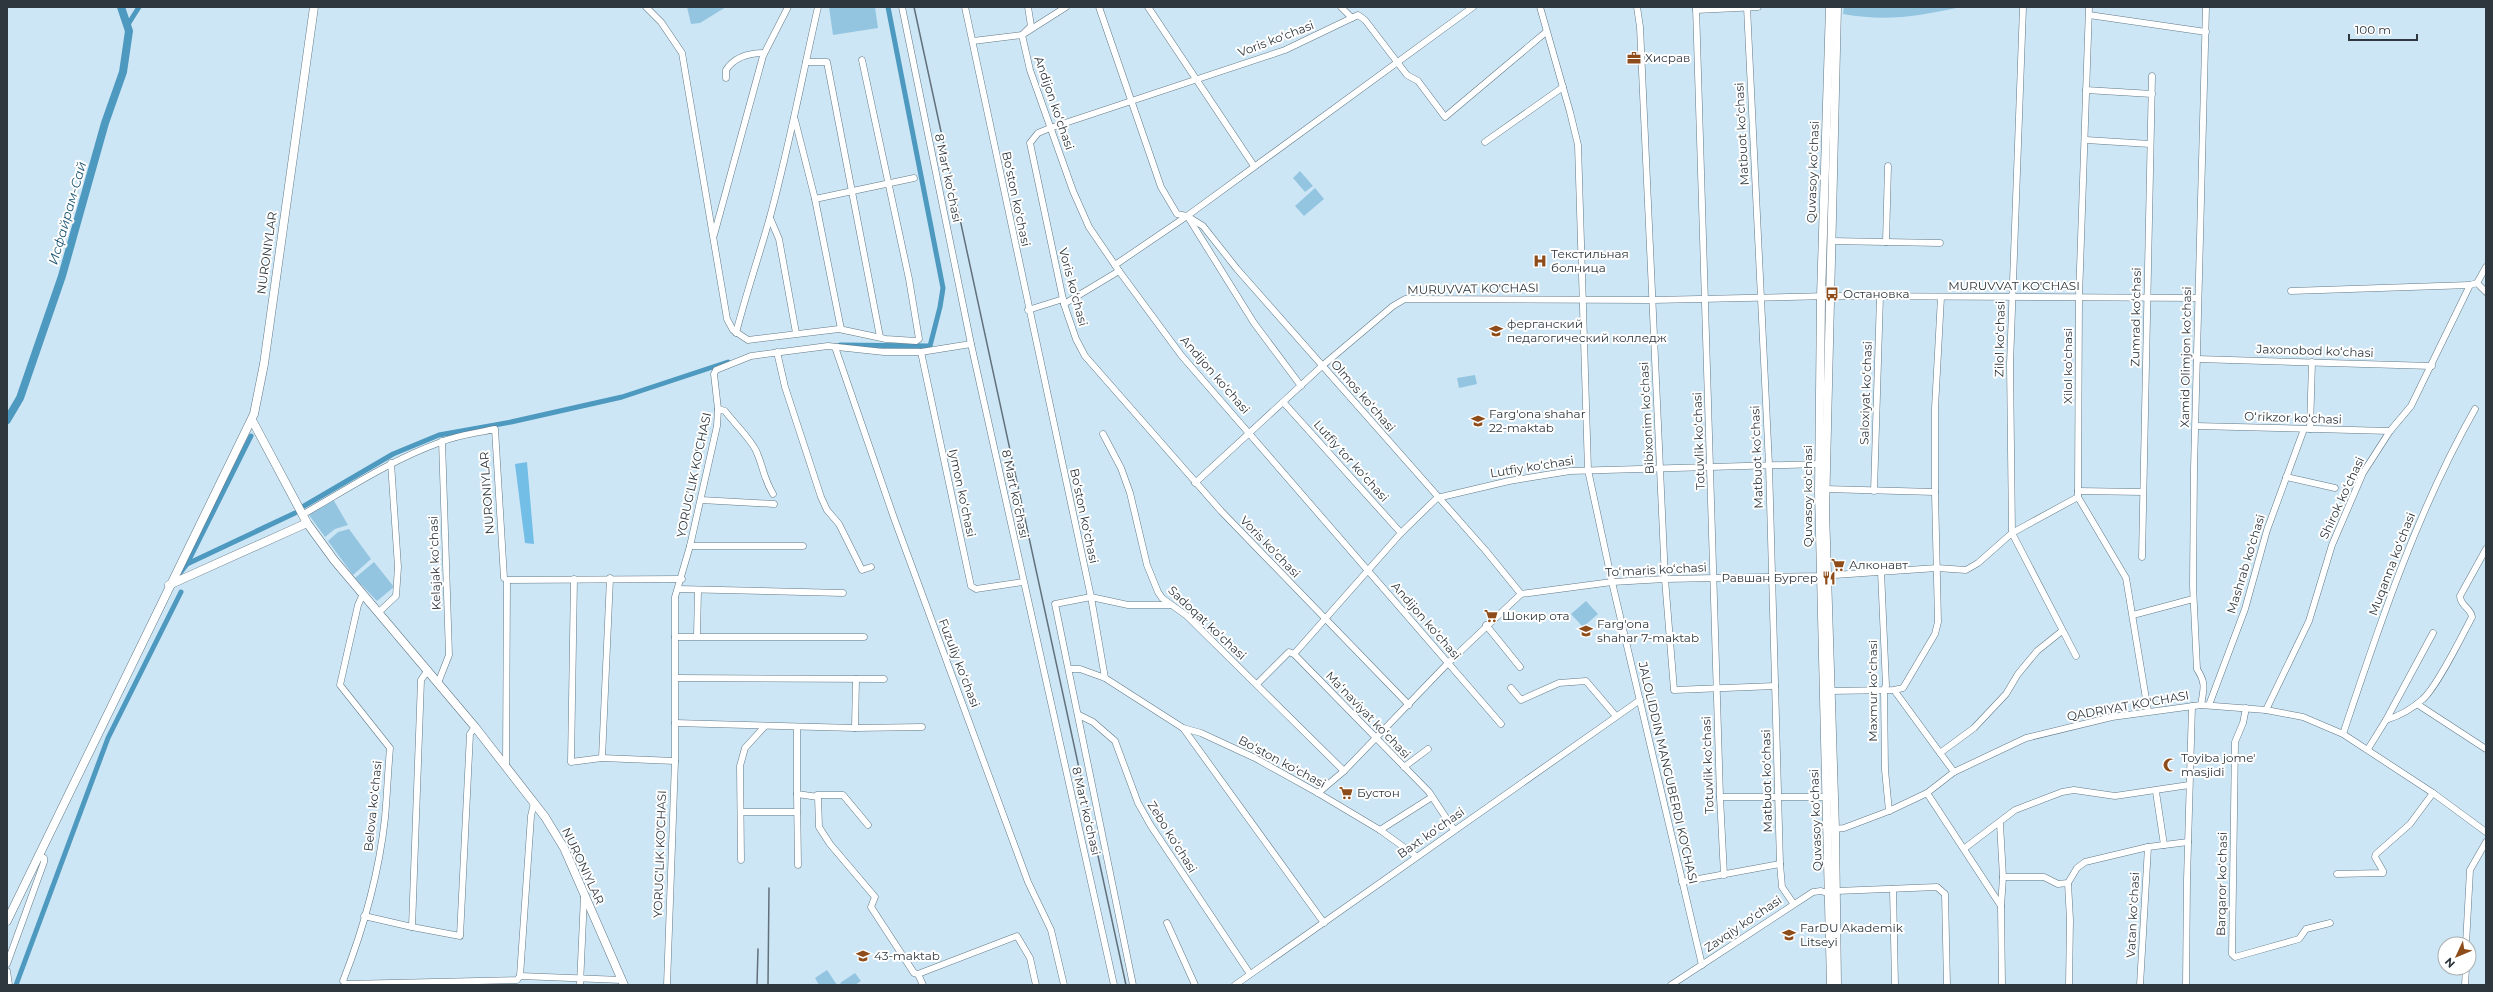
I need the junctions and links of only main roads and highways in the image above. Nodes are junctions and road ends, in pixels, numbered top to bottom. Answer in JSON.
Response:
{"nodes":[{"id":1,"x":314,"y":7,"type":"edge"},
{"id":2,"x":1830,"y":7,"type":"edge"},
{"id":3,"x":1837,"y":7,"type":"edge"},
{"id":4,"x":252,"y":420,"type":"junction"},
{"id":5,"x":307,"y":523,"type":"junction"},
{"id":6,"x":1823,"y":575,"type":"junction"},
{"id":7,"x":169,"y":585,"type":"junction"},
{"id":8,"x":1833,"y":892,"type":"junction"},
{"id":9,"x":7,"y":921,"type":"edge"},
{"id":10,"x":623,"y":983,"type":"edge"},
{"id":11,"x":1831,"y":985,"type":"edge"},
{"id":12,"x":1837,"y":985,"type":"edge"}],
"edges":[{"from":1,"to":4,"type":"main road","name":"NURONIYLAR"},
{"from":2,"to":6,"type":"main road","name":"Quvasoy koʻchasi"},
{"from":3,"to":6,"type":"main road","name":"Quvasoy koʻchasi"},
{"from":4,"to":5,"type":"main road","name":"NURONIYLAR"},
{"from":4,"to":7,"type":"main road"},
{"from":5,"to":7,"type":"main road"},
{"from":5,"to":10,"type":"main road","name":"NURONIYLAR"},
{"from":6,"to":8,"type":"main road","name":"Quvasoy koʻchasi"},
{"from":6,"to":8,"type":"main road","name":"Quvasoy koʻchasi"},
{"from":7,"to":9,"type":"main road"},
{"from":8,"to":11,"type":"main road","name":"Quvasoy koʻchasi"},
{"from":8,"to":12,"type":"main road","name":"Quvasoy koʻchasi"}]}
